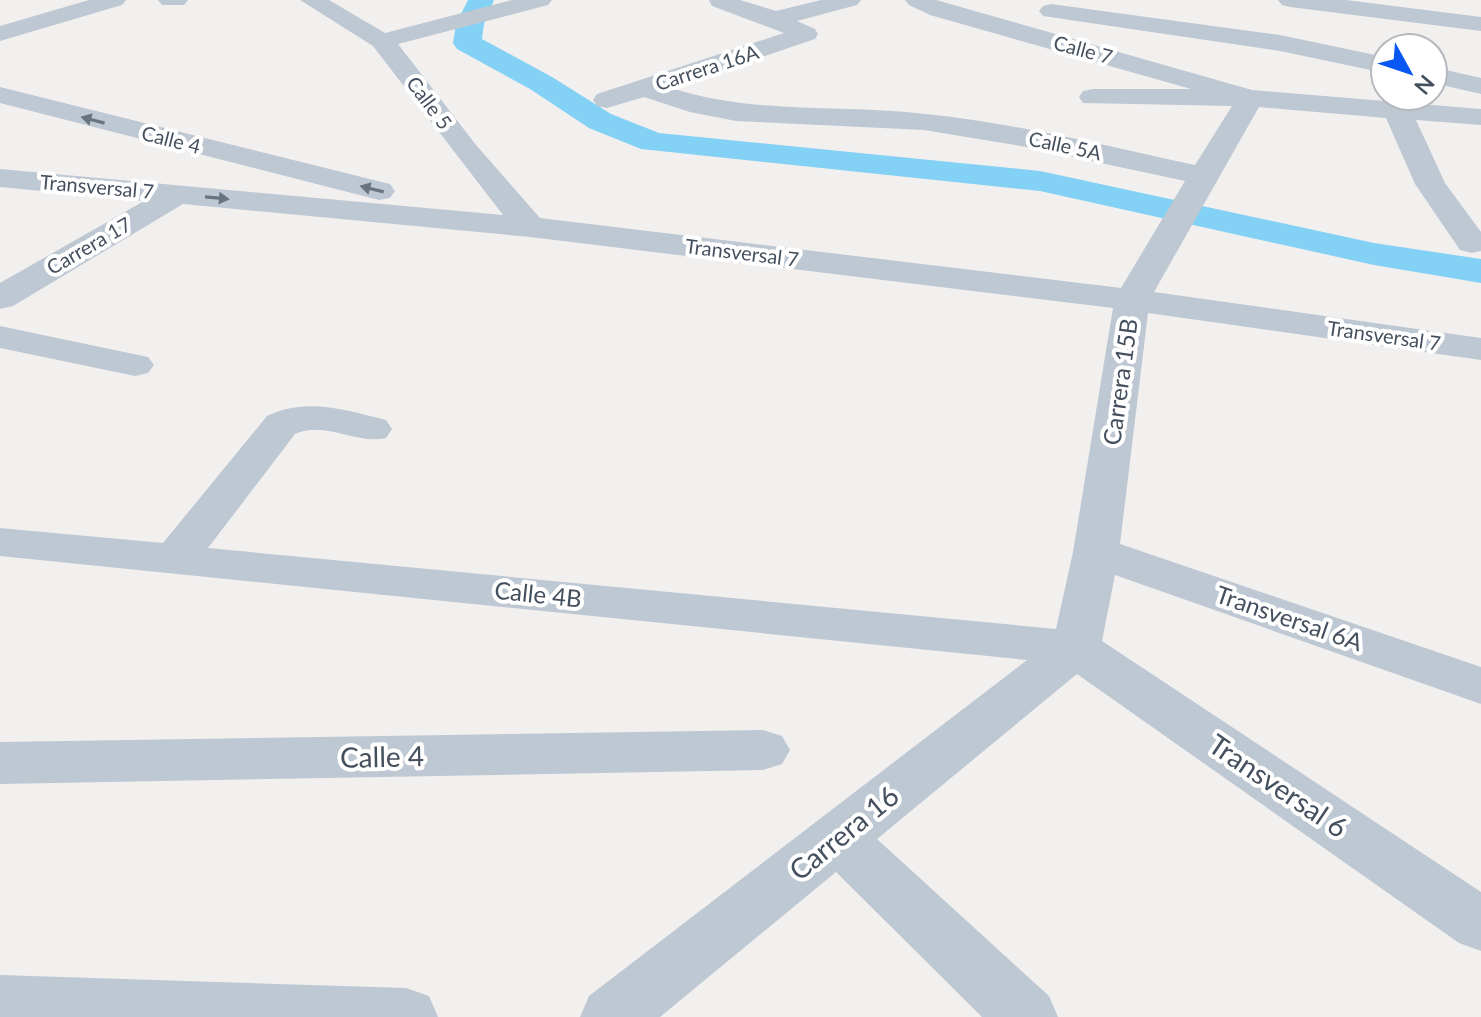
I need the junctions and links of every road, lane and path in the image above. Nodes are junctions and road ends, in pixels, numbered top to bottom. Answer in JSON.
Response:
{"nodes":[{"id":1,"x":114,"y":0,"type":"edge"},
{"id":2,"x":312,"y":0,"type":"edge"},
{"id":3,"x":540,"y":0,"type":"edge"},
{"id":4,"x":849,"y":0,"type":"edge"},
{"id":5,"x":917,"y":0,"type":"edge"},
{"id":6,"x":1290,"y":0,"type":"edge"},
{"id":7,"x":720,"y":1,"type":"edge"},
{"id":8,"x":1056,"y":6,"type":"edge"},
{"id":9,"x":775,"y":19,"type":"junction"},
{"id":10,"x":1481,"y":24,"type":"edge"},
{"id":11,"x":1018,"y":33,"type":"junction"},
{"id":12,"x":1313,"y":33,"type":"dead end"},
{"id":13,"x":0,"y":34,"type":"edge"},
{"id":14,"x":382,"y":41,"type":"junction"},
{"id":15,"x":1369,"y":49,"type":"edge"},
{"id":16,"x":1369,"y":52,"type":"edge"},
{"id":17,"x":1449,"y":79,"type":"edge"},
{"id":18,"x":1481,"y":86,"type":"edge"},
{"id":19,"x":644,"y":88,"type":"junction"},
{"id":20,"x":0,"y":95,"type":"edge"},
{"id":21,"x":1093,"y":97,"type":"dead end"},
{"id":22,"x":1251,"y":98,"type":"junction"},
{"id":23,"x":607,"y":100,"type":"dead end"},
{"id":24,"x":1369,"y":108,"type":"edge"},
{"id":25,"x":1398,"y":112,"type":"edge"},
{"id":26,"x":1421,"y":112,"type":"edge"},
{"id":27,"x":1481,"y":117,"type":"edge"},
{"id":28,"x":1205,"y":176,"type":"junction"},
{"id":29,"x":0,"y":178,"type":"edge"},
{"id":30,"x":178,"y":194,"type":"junction"},
{"id":31,"x":530,"y":227,"type":"junction"},
{"id":32,"x":1472,"y":243,"type":"dead end"},
{"id":33,"x":0,"y":298,"type":"edge"},
{"id":34,"x":1132,"y":300,"type":"junction"},
{"id":35,"x":0,"y":337,"type":"edge"},
{"id":36,"x":1481,"y":349,"type":"edge"},
{"id":37,"x":135,"y":365,"type":"dead end"},
{"id":38,"x":372,"y":429,"type":"dead end"},
{"id":39,"x":0,"y":542,"type":"edge"},
{"id":40,"x":1096,"y":552,"type":"junction"},
{"id":41,"x":175,"y":559,"type":"junction"},
{"id":42,"x":1076,"y":648,"type":"junction"},
{"id":43,"x":1481,"y":686,"type":"edge"},
{"id":44,"x":763,"y":750,"type":"dead end"},
{"id":45,"x":0,"y":763,"type":"edge"},
{"id":46,"x":838,"y":838,"type":"junction"},
{"id":47,"x":1481,"y":925,"type":"edge"},
{"id":48,"x":0,"y":1004,"type":"edge"},
{"id":49,"x":406,"y":1017,"type":"edge"},
{"id":50,"x":612,"y":1017,"type":"edge"},
{"id":51,"x":1026,"y":1017,"type":"edge"}],
"edges":[{"from":1,"to":13,"type":"street"},
{"from":2,"to":14,"type":"street","name":"Calle 5"},
{"from":3,"to":14,"type":"street"},
{"from":4,"to":9,"type":"street","name":"Carrera 16A"},
{"from":5,"to":11,"type":"street","name":"Calle 7"},
{"from":6,"to":10,"type":"street"},
{"from":7,"to":9,"type":"street"},
{"from":8,"to":11,"type":"street"},
{"from":8,"to":16,"type":"street","name":"Calle 7"},
{"from":9,"to":19,"type":"street","name":"Carrera 16A"},
{"from":11,"to":22,"type":"street","name":"Calle 7"},
{"from":12,"to":15,"type":"street"},
{"from":14,"to":31,"type":"street","name":"Calle 5"},
{"from":17,"to":18,"type":"street"},
{"from":19,"to":23,"type":"street","name":"Carrera 16A"},
{"from":19,"to":28,"type":"street","name":"Calle 5A"},
{"from":31,"to":20,"type":"street","name":"Calle 4","one_way":true},
{"from":21,"to":22,"type":"street"},
{"from":22,"to":24,"type":"street"},
{"from":22,"to":28,"type":"street","name":"Carrera 15B"},
{"from":25,"to":32,"type":"street"},
{"from":26,"to":27,"type":"street"},
{"from":28,"to":34,"type":"street","name":"Carrera 15B"},
{"from":29,"to":30,"type":"street","name":"Transversal 7"},
{"from":30,"to":31,"type":"street","name":"Transversal 7","one_way":true},
{"from":30,"to":33,"type":"street","name":"Carrera 17"},
{"from":31,"to":34,"type":"street","name":"Transversal 7"},
{"from":34,"to":36,"type":"street","name":"Transversal 7"},
{"from":34,"to":40,"type":"street","name":"Carrera 15B"},
{"from":35,"to":37,"type":"street"},
{"from":38,"to":41,"type":"street"},
{"from":39,"to":41,"type":"street","name":"Calle 4B"},
{"from":40,"to":42,"type":"street","name":"Carrera 15B"},
{"from":40,"to":43,"type":"street","name":"Transversal 6A"},
{"from":41,"to":42,"type":"street","name":"Calle 4B"},
{"from":42,"to":46,"type":"street","name":"Carrera 16"},
{"from":42,"to":47,"type":"street","name":"Transversal 6"},
{"from":44,"to":45,"type":"street","name":"Calle 4"},
{"from":46,"to":50,"type":"street","name":"Carrera 16"},
{"from":46,"to":51,"type":"street"},
{"from":48,"to":49,"type":"street"}]}
